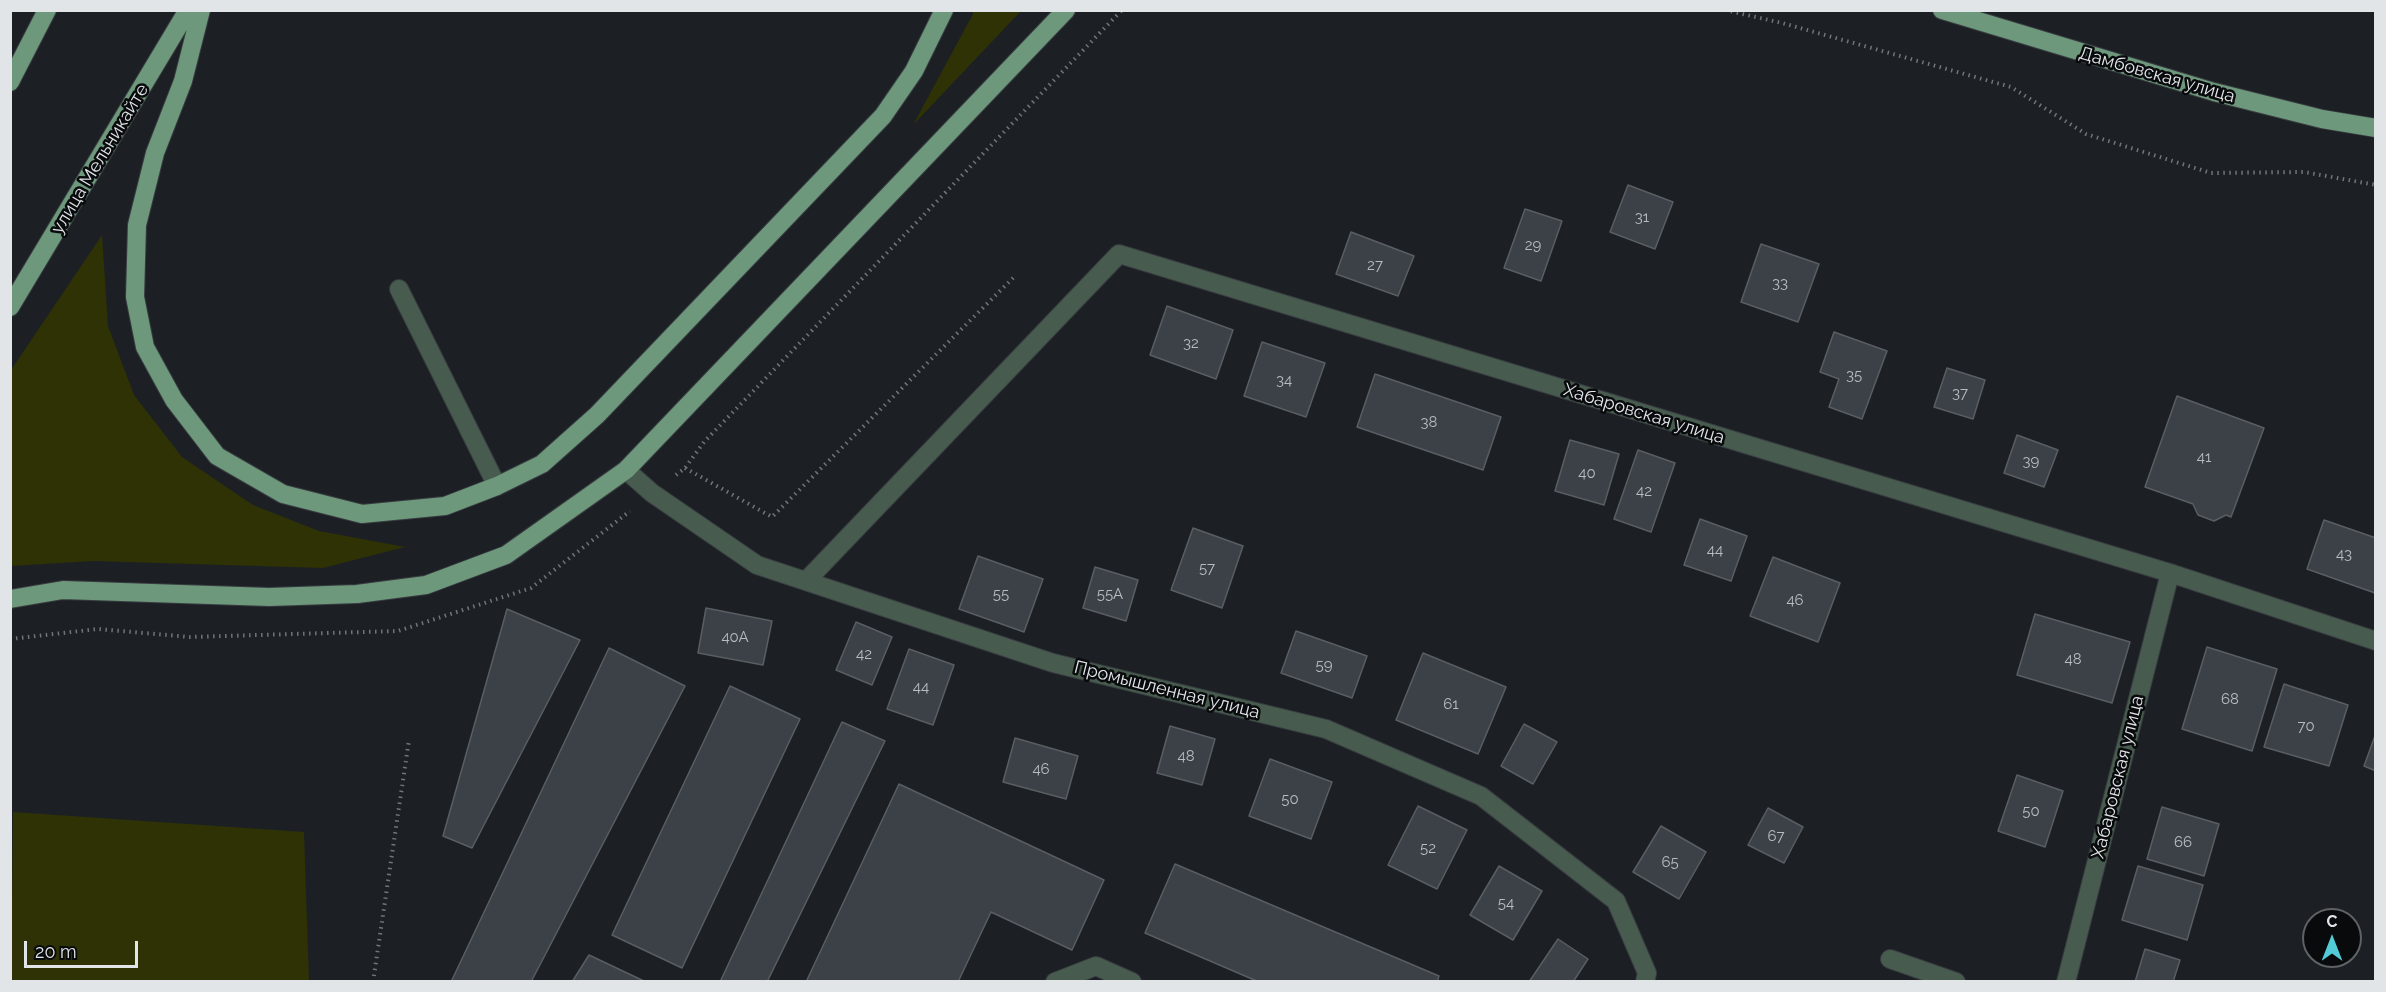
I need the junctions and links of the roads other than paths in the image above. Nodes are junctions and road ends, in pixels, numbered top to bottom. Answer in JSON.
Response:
{"nodes":[{"id":1,"x":47,"y":10,"type":"edge"},
{"id":2,"x":188,"y":10,"type":"edge"},
{"id":3,"x":201,"y":10,"type":"edge"},
{"id":4,"x":944,"y":10,"type":"edge"},
{"id":5,"x":1066,"y":10,"type":"edge"},
{"id":6,"x":1942,"y":10,"type":"edge"},
{"id":7,"x":10,"y":82,"type":"edge"},
{"id":8,"x":2376,"y":128,"type":"edge"},
{"id":9,"x":399,"y":289,"type":"dead end"},
{"id":10,"x":10,"y":307,"type":"edge"},
{"id":11,"x":626,"y":470,"type":"junction"},
{"id":12,"x":497,"y":486,"type":"junction"},
{"id":13,"x":2170,"y":573,"type":"junction"},
{"id":14,"x":806,"y":581,"type":"junction"},
{"id":15,"x":10,"y":599,"type":"edge"},
{"id":16,"x":2376,"y":641,"type":"edge"},
{"id":17,"x":1890,"y":959,"type":"dead end"},
{"id":18,"x":1055,"y":981,"type":"edge"},
{"id":19,"x":1132,"y":981,"type":"edge"},
{"id":20,"x":1645,"y":981,"type":"edge"},
{"id":21,"x":1956,"y":981,"type":"edge"},
{"id":22,"x":2066,"y":981,"type":"edge"}],
"edges":[{"from":1,"to":7,"type":"main road"},
{"from":2,"to":10,"type":"main road","name":"улица Мельникайте"},
{"from":3,"to":12,"type":"main road"},
{"from":4,"to":12,"type":"main road"},
{"from":5,"to":11,"type":"main road"},
{"from":6,"to":8,"type":"main road","name":"Дамбовская улица"},
{"from":9,"to":12,"type":"street"},
{"from":11,"to":14,"type":"street","name":"Промышленная улица"},
{"from":11,"to":15,"type":"main road"},
{"from":13,"to":14,"type":"street","name":"Хабаровская улица"},
{"from":13,"to":16,"type":"street","name":"Хабаровская улица"},
{"from":13,"to":22,"type":"street","name":"Хабаровская улица"},
{"from":14,"to":20,"type":"street","name":"Промышленная улица"},
{"from":17,"to":21,"type":"street"},
{"from":18,"to":19,"type":"street"}]}
